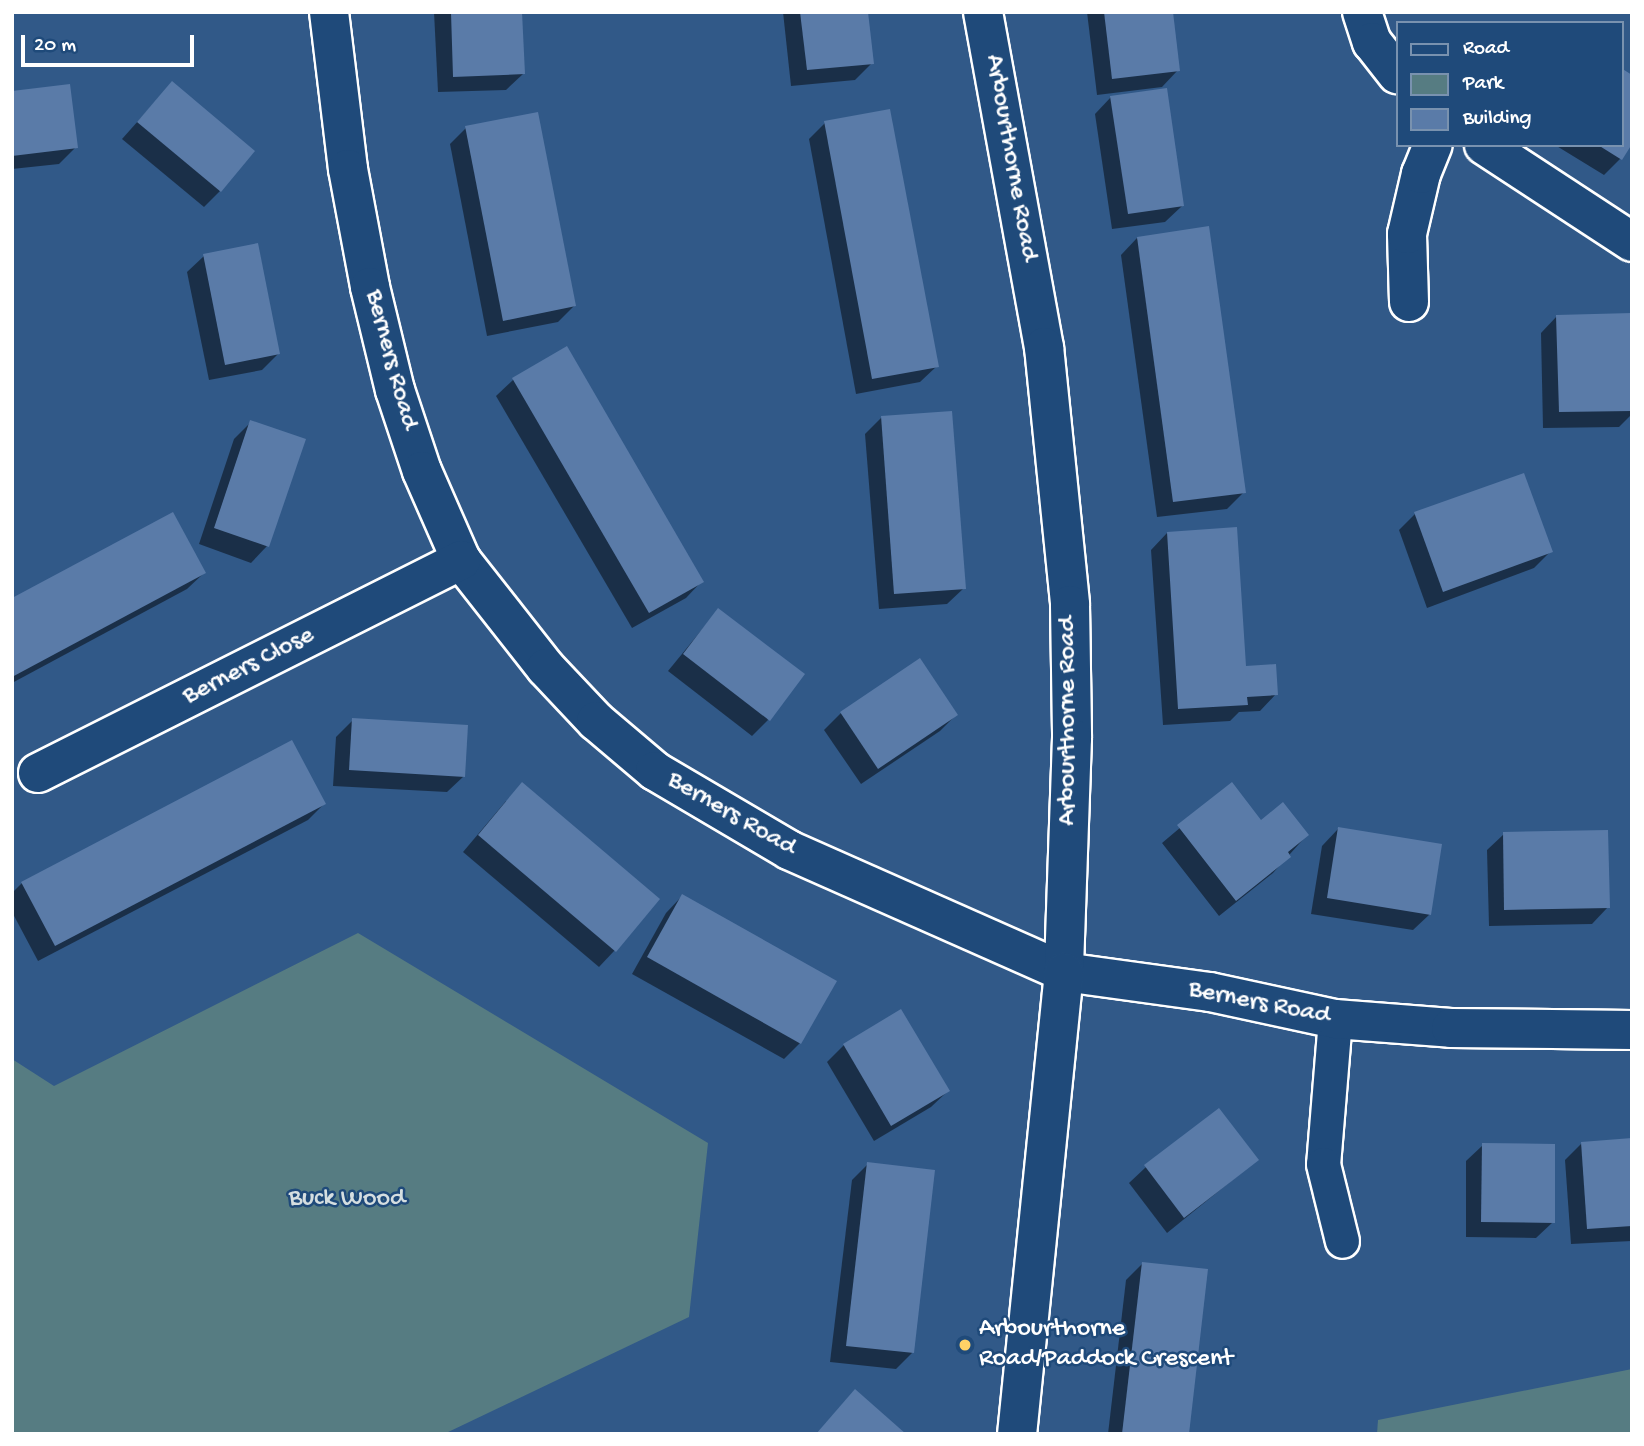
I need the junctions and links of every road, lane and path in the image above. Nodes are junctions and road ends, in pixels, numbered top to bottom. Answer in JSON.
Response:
{"nodes":[{"id":1,"x":329,"y":12,"type":"edge"},
{"id":2,"x":983,"y":12,"type":"edge"},
{"id":3,"x":1362,"y":12,"type":"edge"},
{"id":4,"x":1396,"y":73,"type":"edge"},
{"id":5,"x":1432,"y":147,"type":"edge"},
{"id":6,"x":1487,"y":147,"type":"edge"},
{"id":7,"x":1632,"y":243,"type":"edge"},
{"id":8,"x":1409,"y":302,"type":"dead end"},
{"id":9,"x":461,"y":560,"type":"junction"},
{"id":10,"x":38,"y":774,"type":"dead end"},
{"id":11,"x":1064,"y":972,"type":"junction"},
{"id":12,"x":1335,"y":1019,"type":"junction"},
{"id":13,"x":1632,"y":1030,"type":"edge"},
{"id":14,"x":1342,"y":1241,"type":"dead end"},
{"id":15,"x":1017,"y":1434,"type":"edge"}],
"edges":[{"from":1,"to":9,"type":"street","name":"Berners Road"},
{"from":2,"to":11,"type":"street","name":"Arbourthorne Road"},
{"from":3,"to":4,"type":"street"},
{"from":5,"to":8,"type":"street"},
{"from":6,"to":7,"type":"street"},
{"from":9,"to":10,"type":"street","name":"Berners Close"},
{"from":9,"to":11,"type":"street","name":"Berners Road"},
{"from":11,"to":12,"type":"street","name":"Berners Road"},
{"from":11,"to":15,"type":"street","name":"Arbourthorne Road"},
{"from":12,"to":13,"type":"street","name":"Berners Road"},
{"from":12,"to":14,"type":"lane"}]}
